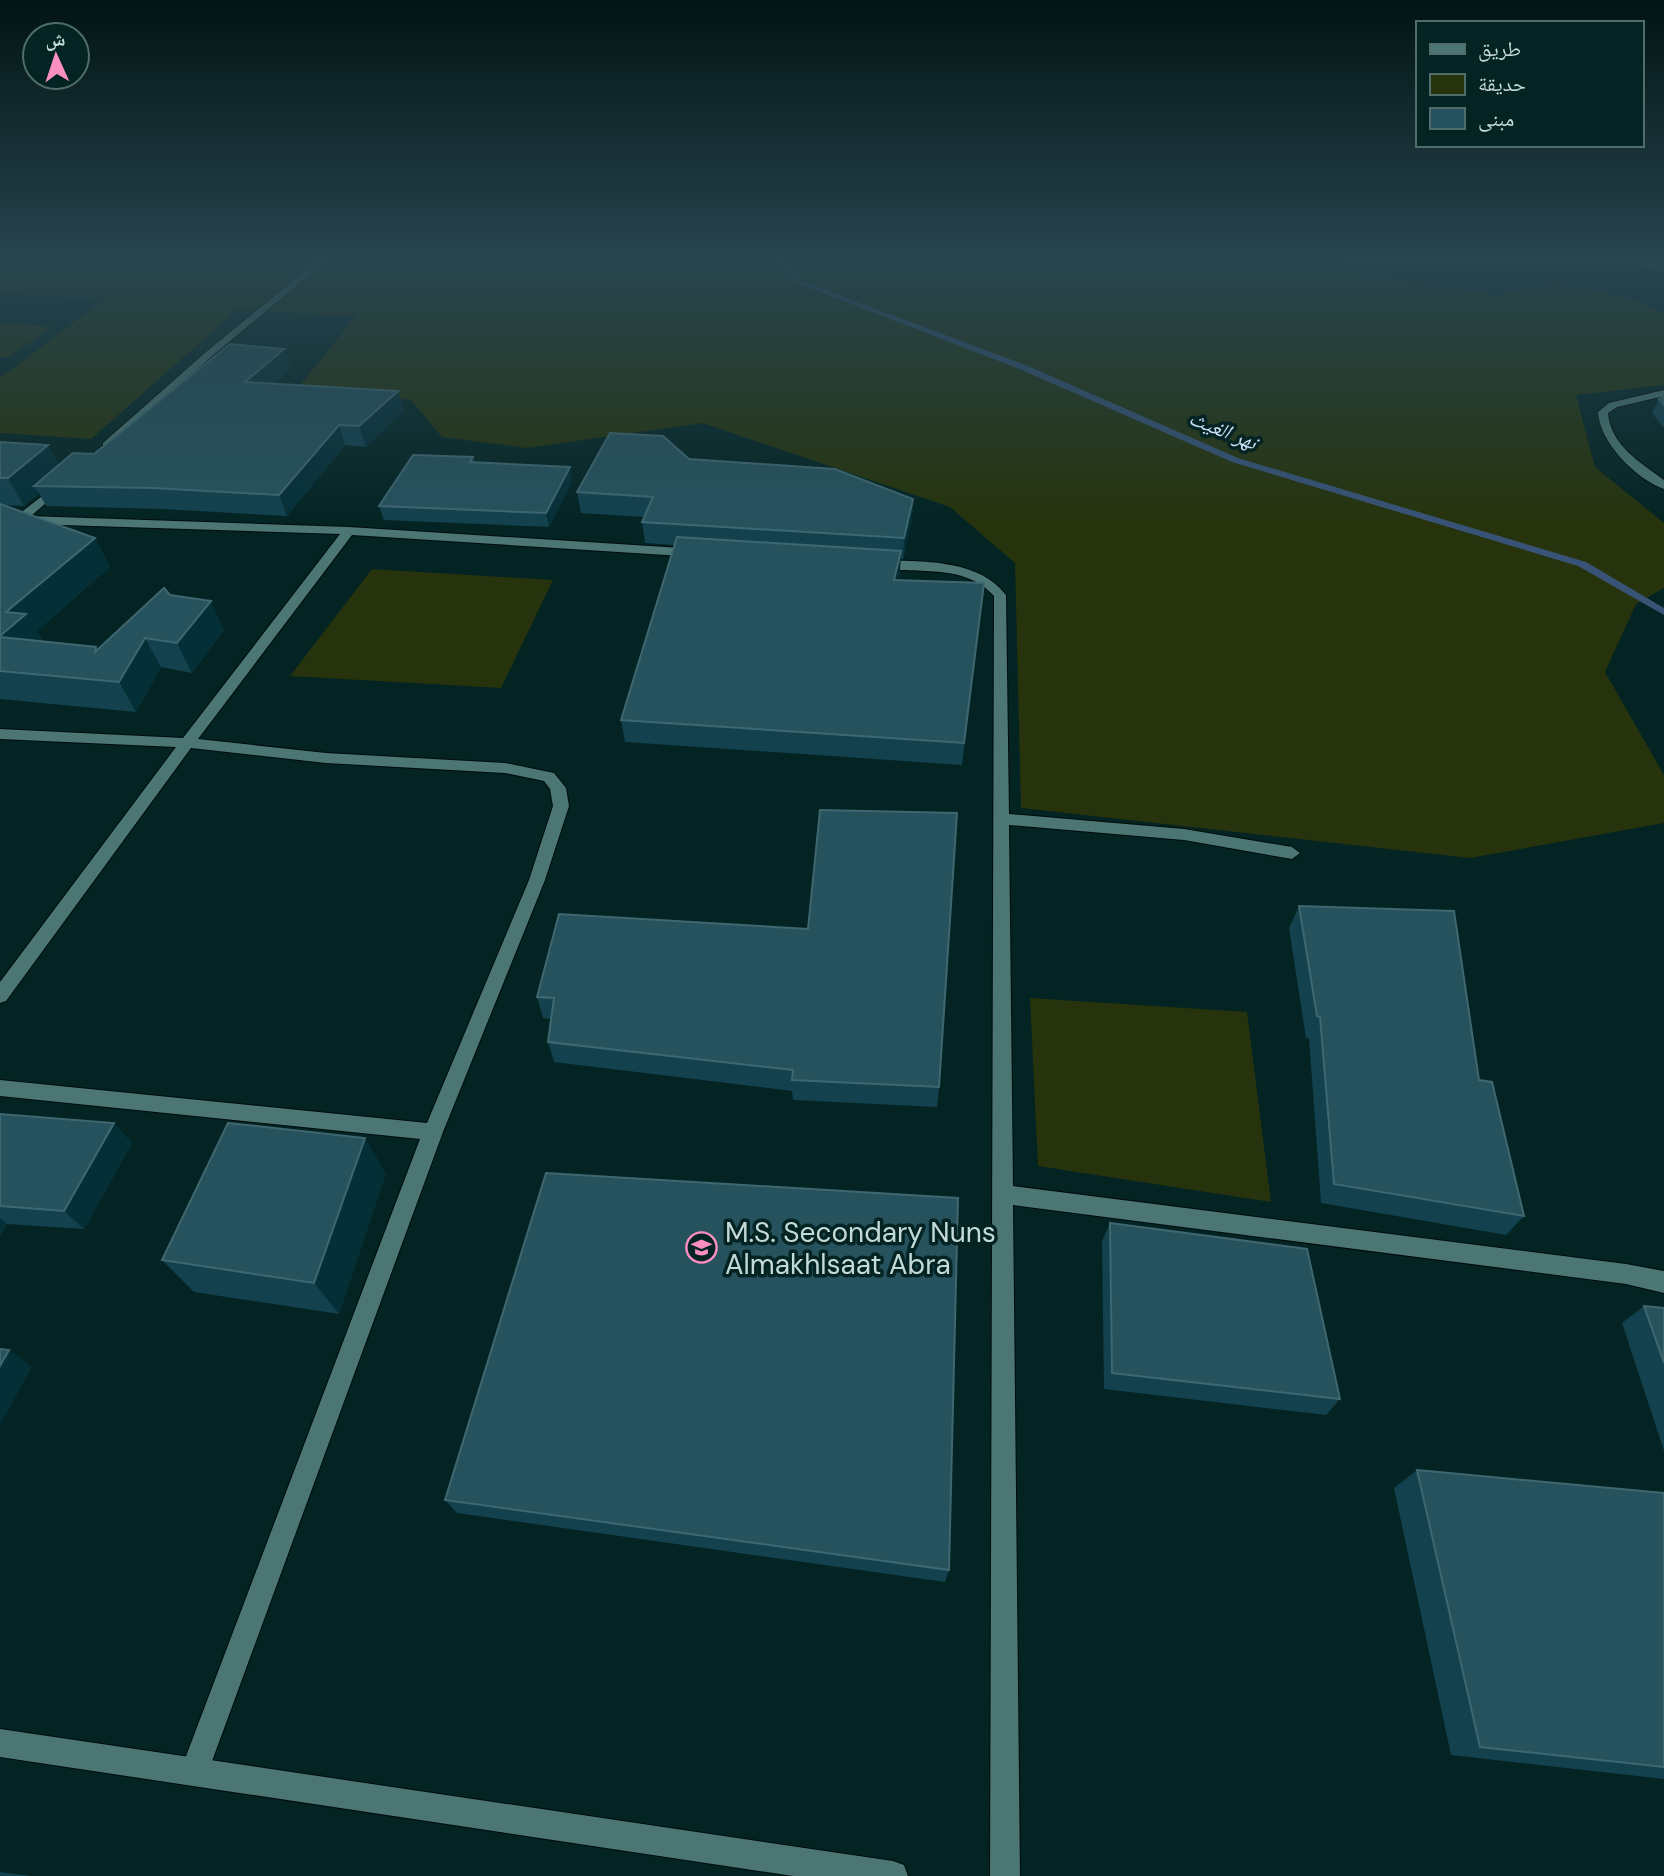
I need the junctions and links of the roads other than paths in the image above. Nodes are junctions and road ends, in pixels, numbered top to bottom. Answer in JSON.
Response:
{"nodes":[{"id":1,"x":216,"y":349,"type":"edge"},
{"id":2,"x":1664,"y":393,"type":"edge"},
{"id":3,"x":99,"y":452,"type":"edge"},
{"id":4,"x":69,"y":478,"type":"edge"},
{"id":5,"x":1664,"y":486,"type":"edge"},
{"id":6,"x":0,"y":519,"type":"edge"},
{"id":7,"x":19,"y":520,"type":"junction"},
{"id":8,"x":349,"y":531,"type":"junction"},
{"id":9,"x":0,"y":537,"type":"edge"},
{"id":10,"x":720,"y":554,"type":"edge"},
{"id":11,"x":857,"y":563,"type":"edge"},
{"id":12,"x":0,"y":734,"type":"edge"},
{"id":13,"x":187,"y":743,"type":"junction"},
{"id":14,"x":1001,"y":820,"type":"junction"},
{"id":15,"x":1292,"y":853,"type":"dead end"},
{"id":16,"x":0,"y":996,"type":"edge"},
{"id":17,"x":0,"y":1088,"type":"edge"},
{"id":18,"x":433,"y":1132,"type":"junction"},
{"id":19,"x":1003,"y":1194,"type":"junction"},
{"id":20,"x":1664,"y":1282,"type":"edge"},
{"id":21,"x":0,"y":1743,"type":"edge"},
{"id":22,"x":194,"y":1772,"type":"junction"},
{"id":23,"x":893,"y":1876,"type":"edge"},
{"id":24,"x":1005,"y":1876,"type":"edge"}],
"edges":[{"from":1,"to":3,"type":"street"},
{"from":2,"to":5,"type":"street"},
{"from":4,"to":7,"type":"street"},
{"from":6,"to":7,"type":"street"},
{"from":7,"to":8,"type":"street"},
{"from":7,"to":9,"type":"street"},
{"from":8,"to":10,"type":"street"},
{"from":8,"to":13,"type":"street"},
{"from":11,"to":14,"type":"street"},
{"from":12,"to":13,"type":"street"},
{"from":13,"to":16,"type":"street"},
{"from":13,"to":18,"type":"street"},
{"from":14,"to":15,"type":"street"},
{"from":14,"to":19,"type":"street"},
{"from":17,"to":18,"type":"street"},
{"from":18,"to":22,"type":"street"},
{"from":19,"to":20,"type":"street"},
{"from":19,"to":24,"type":"street"},
{"from":21,"to":22,"type":"street"},
{"from":22,"to":23,"type":"street"}]}
